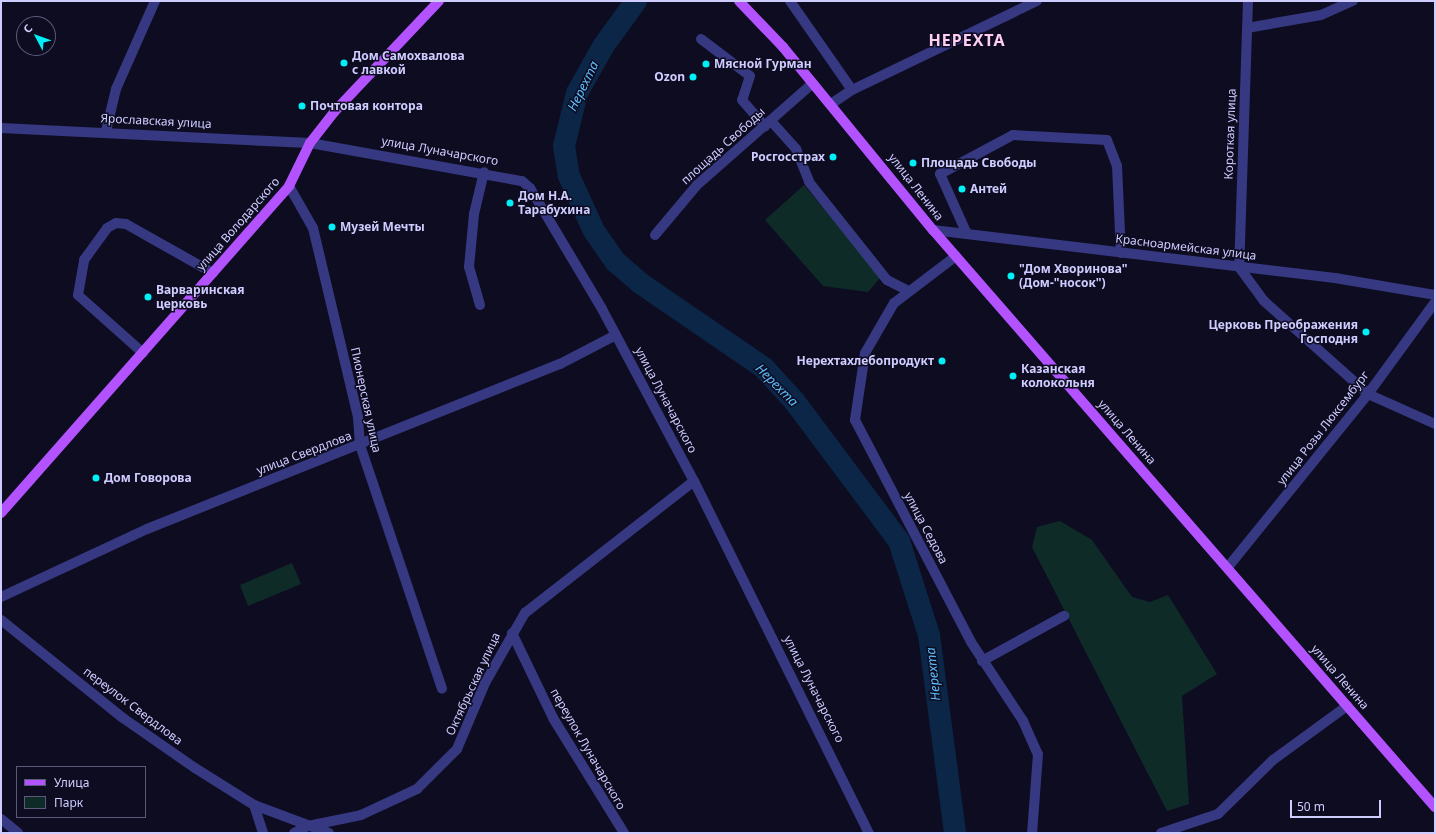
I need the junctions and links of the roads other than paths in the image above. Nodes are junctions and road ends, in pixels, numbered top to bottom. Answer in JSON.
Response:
{"nodes":[{"id":1,"x":155,"y":1,"type":"edge"},
{"id":2,"x":439,"y":1,"type":"edge"},
{"id":3,"x":739,"y":1,"type":"edge"},
{"id":4,"x":790,"y":1,"type":"edge"},
{"id":5,"x":1037,"y":1,"type":"edge"},
{"id":6,"x":1248,"y":1,"type":"edge"},
{"id":7,"x":1353,"y":1,"type":"edge"},
{"id":8,"x":1247,"y":28,"type":"junction"},
{"id":9,"x":700,"y":39,"type":"dead end"},
{"id":10,"x":813,"y":82,"type":"junction"},
{"id":11,"x":852,"y":90,"type":"junction"},
{"id":12,"x":831,"y":104,"type":"junction"},
{"id":13,"x":768,"y":123,"type":"junction"},
{"id":14,"x":1,"y":128,"type":"edge"},
{"id":15,"x":106,"y":131,"type":"junction"},
{"id":16,"x":310,"y":143,"type":"junction"},
{"id":17,"x":484,"y":172,"type":"junction"},
{"id":18,"x":289,"y":186,"type":"junction"},
{"id":19,"x":933,"y":230,"type":"junction"},
{"id":20,"x":967,"y":234,"type":"junction"},
{"id":21,"x":656,"y":235,"type":"dead end"},
{"id":22,"x":1121,"y":253,"type":"junction"},
{"id":23,"x":956,"y":256,"type":"junction"},
{"id":24,"x":1239,"y":267,"type":"junction"},
{"id":25,"x":213,"y":273,"type":"junction"},
{"id":26,"x":910,"y":291,"type":"junction"},
{"id":27,"x":1435,"y":295,"type":"edge"},
{"id":28,"x":1435,"y":302,"type":"edge"},
{"id":29,"x":480,"y":305,"type":"dead end"},
{"id":30,"x":616,"y":335,"type":"junction"},
{"id":31,"x":143,"y":353,"type":"junction"},
{"id":32,"x":1368,"y":394,"type":"junction"},
{"id":33,"x":1435,"y":424,"type":"edge"},
{"id":34,"x":360,"y":445,"type":"junction"},
{"id":35,"x":694,"y":481,"type":"junction"},
{"id":36,"x":1,"y":513,"type":"edge"},
{"id":37,"x":1228,"y":567,"type":"junction"},
{"id":38,"x":1,"y":596,"type":"edge"},
{"id":39,"x":1064,"y":616,"type":"dead end"},
{"id":40,"x":1,"y":620,"type":"edge"},
{"id":41,"x":512,"y":633,"type":"junction"},
{"id":42,"x":982,"y":661,"type":"junction"},
{"id":43,"x":442,"y":689,"type":"dead end"},
{"id":44,"x":1347,"y":706,"type":"junction"},
{"id":45,"x":254,"y":805,"type":"junction"},
{"id":46,"x":1435,"y":806,"type":"edge"},
{"id":47,"x":1,"y":819,"type":"edge"},
{"id":48,"x":308,"y":826,"type":"junction"},
{"id":49,"x":1177,"y":831,"type":"edge"},
{"id":50,"x":18,"y":833,"type":"edge"},
{"id":51,"x":263,"y":833,"type":"edge"},
{"id":52,"x":294,"y":833,"type":"edge"},
{"id":53,"x":329,"y":833,"type":"edge"},
{"id":54,"x":624,"y":833,"type":"edge"},
{"id":55,"x":869,"y":833,"type":"edge"},
{"id":56,"x":1032,"y":833,"type":"edge"},
{"id":57,"x":1161,"y":833,"type":"edge"}],
"edges":[{"from":1,"to":15,"type":"street"},
{"from":2,"to":16,"type":"main road","name":"улица Володарского"},
{"from":3,"to":10,"type":"main road","name":"улица Ленина"},
{"from":4,"to":11,"type":"street"},
{"from":5,"to":11,"type":"street"},
{"from":6,"to":8,"type":"street","name":"Короткая улица"},
{"from":7,"to":8,"type":"street"},
{"from":8,"to":24,"type":"street","name":"Короткая улица"},
{"from":9,"to":13,"type":"street"},
{"from":10,"to":12,"type":"main road","name":"улица Ленина"},
{"from":10,"to":13,"type":"street","name":"площадь Свободы"},
{"from":11,"to":12,"type":"street"},
{"from":12,"to":19,"type":"main road","name":"улица Ленина"},
{"from":13,"to":21,"type":"street","name":"площадь Свободы"},
{"from":13,"to":26,"type":"street"},
{"from":14,"to":15,"type":"street","name":"Ярославская улица"},
{"from":15,"to":16,"type":"street","name":"Ярославская улица"},
{"from":16,"to":17,"type":"street","name":"улица Луначарского"},
{"from":16,"to":18,"type":"main road","name":"улица Володарского"},
{"from":17,"to":29,"type":"street"},
{"from":17,"to":30,"type":"street","name":"улица Луначарского"},
{"from":18,"to":25,"type":"main road","name":"улица Володарского"},
{"from":18,"to":34,"type":"street","name":"Пионерская улица"},
{"from":19,"to":20,"type":"street","name":"Красноармейская улица"},
{"from":19,"to":23,"type":"main road","name":"улица Ленина"},
{"from":20,"to":22,"type":"street","name":"Красноармейская улица"},
{"from":20,"to":22,"type":"street"},
{"from":22,"to":24,"type":"street","name":"Красноармейская улица"},
{"from":23,"to":26,"type":"street","name":"улица Седова"},
{"from":23,"to":37,"type":"main road","name":"улица Ленина"},
{"from":24,"to":27,"type":"street","name":"Красноармейская улица"},
{"from":24,"to":32,"type":"street"},
{"from":25,"to":31,"type":"main road","name":"улица Володарского"},
{"from":25,"to":31,"type":"street"},
{"from":26,"to":42,"type":"street","name":"улица Седова"},
{"from":28,"to":32,"type":"street","name":"улица Розы Люксембург"},
{"from":30,"to":34,"type":"street","name":"улица Свердлова"},
{"from":30,"to":35,"type":"street","name":"улица Луначарского"},
{"from":31,"to":36,"type":"main road","name":"улица Володарского"},
{"from":32,"to":33,"type":"street"},
{"from":32,"to":37,"type":"street","name":"улица Розы Люксембург"},
{"from":34,"to":38,"type":"street","name":"улица Свердлова"},
{"from":34,"to":43,"type":"street","name":"Пионерская улица"},
{"from":35,"to":41,"type":"street","name":"Октябрьская улица"},
{"from":35,"to":55,"type":"street","name":"улица Луначарского"},
{"from":37,"to":44,"type":"main road","name":"улица Ленина"},
{"from":39,"to":42,"type":"street"},
{"from":40,"to":45,"type":"street","name":"переулок Свердлова"},
{"from":41,"to":48,"type":"street","name":"Октябрьская улица"},
{"from":41,"to":54,"type":"street","name":"переулок Луначарского"},
{"from":42,"to":56,"type":"street","name":"улица Седова"},
{"from":44,"to":46,"type":"main road","name":"улица Ленина"},
{"from":44,"to":49,"type":"street"},
{"from":45,"to":48,"type":"street","name":"переулок Свердлова"},
{"from":45,"to":51,"type":"street"},
{"from":47,"to":50,"type":"street"},
{"from":48,"to":52,"type":"street","name":"Октябрьская улица"},
{"from":48,"to":53,"type":"street","name":"переулок Свердлова"},
{"from":49,"to":57,"type":"street"}]}
